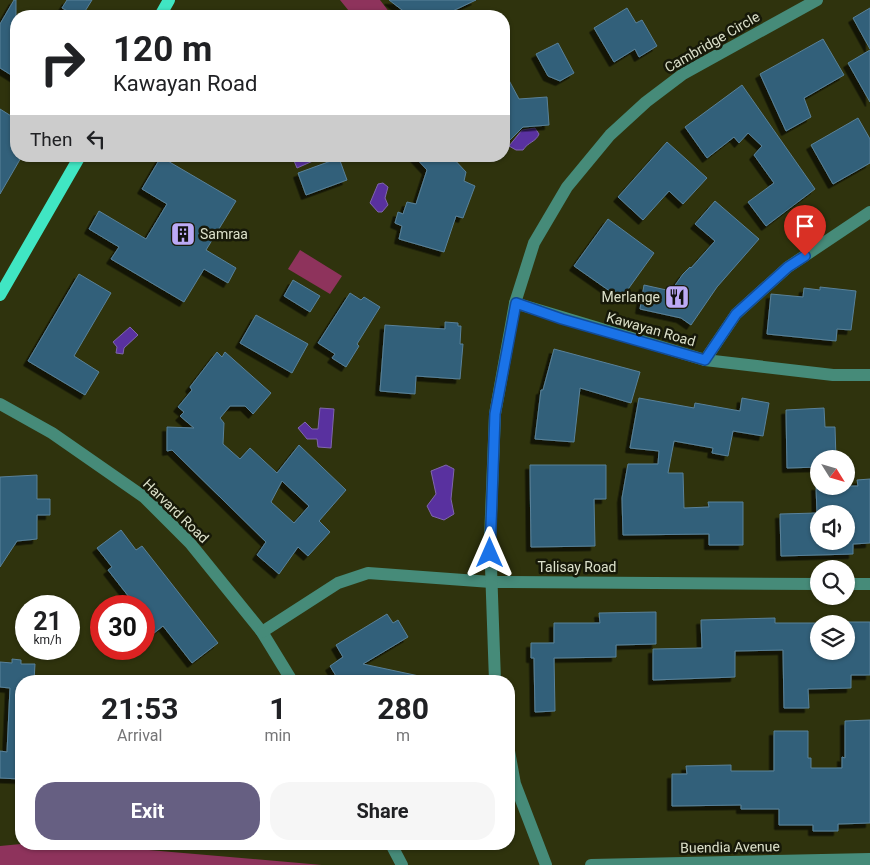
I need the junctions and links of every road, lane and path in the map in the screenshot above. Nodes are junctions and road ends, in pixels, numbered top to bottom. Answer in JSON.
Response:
{"nodes":[{"id":1,"x":817,"y":0,"type":"edge"},
{"id":2,"x":77,"y":162,"type":"edge"},
{"id":3,"x":870,"y":212,"type":"edge"},
{"id":4,"x":0,"y":295,"type":"edge"},
{"id":5,"x":516,"y":303,"type":"junction"},
{"id":6,"x":705,"y":360,"type":"junction"},
{"id":7,"x":870,"y":375,"type":"edge"},
{"id":8,"x":0,"y":404,"type":"edge"},
{"id":9,"x":491,"y":582,"type":"junction"},
{"id":10,"x":810,"y":584,"type":"edge"},
{"id":11,"x":855,"y":584,"type":"edge"},
{"id":12,"x":870,"y":584,"type":"edge"},
{"id":13,"x":262,"y":632,"type":"junction"},
{"id":14,"x":288,"y":675,"type":"edge"},
{"id":15,"x":495,"y":675,"type":"edge"},
{"id":16,"x":515,"y":784,"type":"edge"},
{"id":17,"x":394,"y":850,"type":"edge"},
{"id":18,"x":870,"y":859,"type":"edge"},
{"id":19,"x":402,"y":865,"type":"edge"},
{"id":20,"x":546,"y":865,"type":"edge"},
{"id":21,"x":591,"y":865,"type":"edge"}],
"edges":[{"from":1,"to":5,"type":"street","name":"Cambridge Circle"},
{"from":2,"to":4,"type":"main road"},
{"from":3,"to":6,"type":"street"},
{"from":5,"to":6,"type":"street","name":"Kawayan Road"},
{"from":5,"to":9,"type":"street","name":"Cambridge Circle"},
{"from":6,"to":7,"type":"street","name":"Kawayan Road"},
{"from":8,"to":13,"type":"street","name":"Harvard Road"},
{"from":9,"to":10,"type":"street","name":"Talisay Road"},
{"from":9,"to":13,"type":"street","name":"Talisay Road"},
{"from":9,"to":15,"type":"street","name":"Cambridge Circle"},
{"from":11,"to":12,"type":"street"},
{"from":13,"to":14,"type":"street","name":"Harvard Road"},
{"from":16,"to":20,"type":"street"},
{"from":17,"to":19,"type":"street"},
{"from":18,"to":21,"type":"street","name":"Buendia Avenue"}]}
